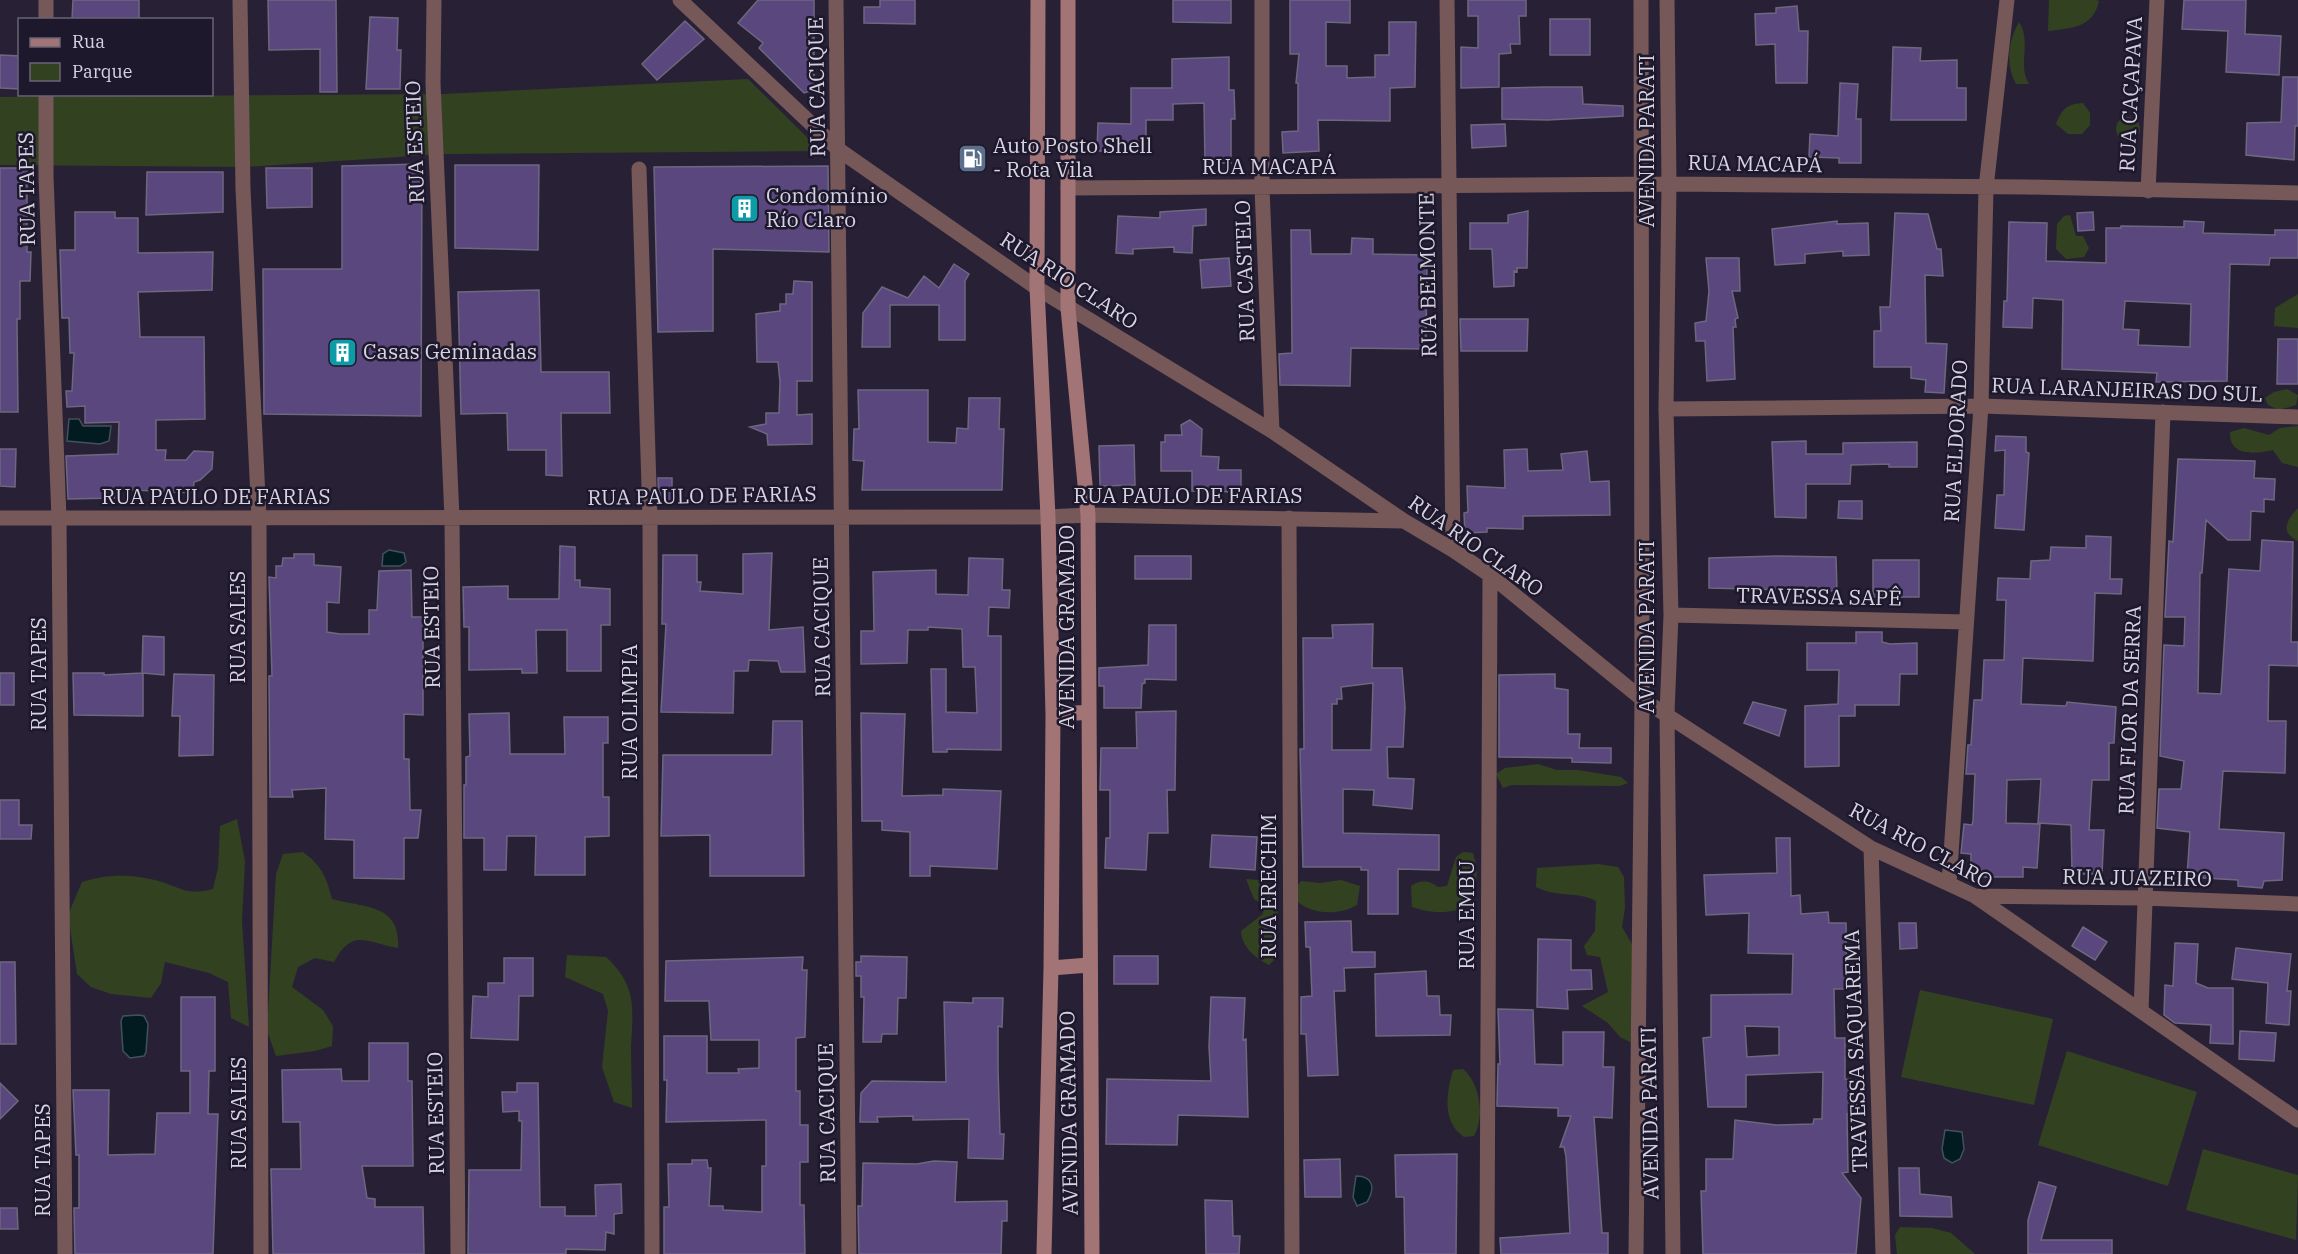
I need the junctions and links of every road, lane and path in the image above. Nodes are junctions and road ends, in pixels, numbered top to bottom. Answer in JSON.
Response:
{"nodes":[{"id":1,"x":46,"y":0,"type":"edge"},
{"id":2,"x":240,"y":0,"type":"edge"},
{"id":3,"x":434,"y":0,"type":"edge"},
{"id":4,"x":680,"y":0,"type":"edge"},
{"id":5,"x":837,"y":0,"type":"edge"},
{"id":6,"x":1038,"y":0,"type":"edge"},
{"id":7,"x":1068,"y":0,"type":"edge"},
{"id":8,"x":1262,"y":0,"type":"edge"},
{"id":9,"x":1447,"y":0,"type":"edge"},
{"id":10,"x":1641,"y":0,"type":"edge"},
{"id":11,"x":1667,"y":0,"type":"edge"},
{"id":12,"x":2007,"y":0,"type":"edge"},
{"id":13,"x":2157,"y":0,"type":"edge"},
{"id":14,"x":46,"y":18,"type":"edge"},
{"id":15,"x":46,"y":96,"type":"edge"},
{"id":16,"x":839,"y":150,"type":"junction"},
{"id":17,"x":639,"y":169,"type":"dead end"},
{"id":18,"x":1641,"y":184,"type":"junction"},
{"id":19,"x":1669,"y":184,"type":"junction"},
{"id":20,"x":1448,"y":187,"type":"junction"},
{"id":21,"x":1068,"y":188,"type":"junction"},
{"id":22,"x":1262,"y":188,"type":"junction"},
{"id":23,"x":1986,"y":188,"type":"junction"},
{"id":24,"x":2148,"y":191,"type":"junction"},
{"id":25,"x":2298,"y":193,"type":"edge"},
{"id":26,"x":1037,"y":288,"type":"junction"},
{"id":27,"x":1068,"y":308,"type":"junction"},
{"id":28,"x":1980,"y":406,"type":"junction"},
{"id":29,"x":1666,"y":409,"type":"junction"},
{"id":30,"x":2163,"y":412,"type":"junction"},
{"id":31,"x":2298,"y":417,"type":"edge"},
{"id":32,"x":1272,"y":431,"type":"junction"},
{"id":33,"x":1088,"y":515,"type":"junction"},
{"id":34,"x":842,"y":516,"type":"junction"},
{"id":35,"x":1048,"y":517,"type":"junction"},
{"id":36,"x":0,"y":518,"type":"edge"},
{"id":37,"x":259,"y":518,"type":"junction"},
{"id":38,"x":452,"y":518,"type":"junction"},
{"id":39,"x":650,"y":518,"type":"junction"},
{"id":40,"x":1289,"y":518,"type":"junction"},
{"id":41,"x":59,"y":519,"type":"junction"},
{"id":42,"x":1404,"y":521,"type":"junction"},
{"id":43,"x":1453,"y":550,"type":"junction"},
{"id":44,"x":1490,"y":575,"type":"junction"},
{"id":45,"x":1671,"y":615,"type":"junction"},
{"id":46,"x":1966,"y":622,"type":"junction"},
{"id":47,"x":1642,"y":699,"type":"junction"},
{"id":48,"x":1089,"y":712,"type":"junction"},
{"id":49,"x":1667,"y":713,"type":"junction"},
{"id":50,"x":1053,"y":715,"type":"junction"},
{"id":51,"x":1871,"y":848,"type":"junction"},
{"id":52,"x":1949,"y":884,"type":"junction"},
{"id":53,"x":1974,"y":896,"type":"junction"},
{"id":54,"x":2143,"y":898,"type":"junction"},
{"id":55,"x":2298,"y":904,"type":"edge"},
{"id":56,"x":1089,"y":964,"type":"junction"},
{"id":57,"x":1052,"y":968,"type":"junction"},
{"id":58,"x":2141,"y":1011,"type":"junction"},
{"id":59,"x":2298,"y":1120,"type":"edge"},
{"id":60,"x":65,"y":1254,"type":"edge"},
{"id":61,"x":261,"y":1254,"type":"edge"},
{"id":62,"x":458,"y":1254,"type":"edge"},
{"id":63,"x":652,"y":1254,"type":"edge"},
{"id":64,"x":849,"y":1254,"type":"edge"},
{"id":65,"x":1044,"y":1254,"type":"edge"},
{"id":66,"x":1092,"y":1254,"type":"edge"},
{"id":67,"x":1292,"y":1254,"type":"edge"},
{"id":68,"x":1487,"y":1254,"type":"edge"},
{"id":69,"x":1636,"y":1254,"type":"edge"},
{"id":70,"x":1672,"y":1254,"type":"edge"},
{"id":71,"x":1883,"y":1254,"type":"edge"}],
"edges":[{"from":1,"to":14,"type":"street"},
{"from":2,"to":37,"type":"street","name":"RUA SALES"},
{"from":3,"to":38,"type":"street","name":"RUA ESTEIO"},
{"from":4,"to":16,"type":"street","name":"RUA RIO CLARO"},
{"from":5,"to":16,"type":"street","name":"RUA CACIQUE"},
{"from":6,"to":26,"type":"street","name":"AVENIDA GRAMADO"},
{"from":7,"to":21,"type":"street","name":"AVENIDA GRAMADO"},
{"from":8,"to":22,"type":"street","name":"RUA CASTELO"},
{"from":9,"to":20,"type":"street","name":"RUA BELMONTE"},
{"from":10,"to":18,"type":"street","name":"AVENIDA PARATI"},
{"from":11,"to":19,"type":"street","name":"AVENIDA PARATI"},
{"from":12,"to":23,"type":"street","name":"RUA ELDORADO"},
{"from":13,"to":24,"type":"street","name":"RUA CAÇAPAVA"},
{"from":15,"to":41,"type":"street","name":"RUA TAPES"},
{"from":16,"to":26,"type":"street","name":"RUA RIO CLARO"},
{"from":16,"to":34,"type":"street","name":"RUA CACIQUE"},
{"from":17,"to":39,"type":"street","name":"RUA OLIMPIA"},
{"from":18,"to":19,"type":"street","name":"RUA MACAPÁ"},
{"from":18,"to":20,"type":"street","name":"RUA MACAPÁ"},
{"from":18,"to":47,"type":"street","name":"AVENIDA PARATI"},
{"from":19,"to":23,"type":"street","name":"RUA MACAPÁ"},
{"from":19,"to":29,"type":"street","name":"AVENIDA PARATI"},
{"from":20,"to":22,"type":"street","name":"RUA MACAPÁ"},
{"from":20,"to":43,"type":"street","name":"RUA BELMONTE"},
{"from":21,"to":22,"type":"street","name":"RUA MACAPÁ"},
{"from":21,"to":27,"type":"street","name":"AVENIDA GRAMADO"},
{"from":22,"to":32,"type":"street","name":"RUA CASTELO"},
{"from":23,"to":24,"type":"street","name":"RUA MACAPÁ"},
{"from":23,"to":28,"type":"street","name":"RUA ELDORADO"},
{"from":24,"to":25,"type":"street","name":"RUA MACAPÁ"},
{"from":26,"to":27,"type":"street","name":"RUA RIO CLARO"},
{"from":26,"to":35,"type":"street","name":"AVENIDA GRAMADO"},
{"from":27,"to":32,"type":"street","name":"RUA RIO CLARO"},
{"from":27,"to":33,"type":"street","name":"AVENIDA GRAMADO"},
{"from":28,"to":29,"type":"street","name":"RUA LARANJEIRAS DO SUL"},
{"from":28,"to":30,"type":"street","name":"RUA LARANJEIRAS DO SUL"},
{"from":28,"to":46,"type":"street","name":"RUA ELDORADO"},
{"from":29,"to":45,"type":"street","name":"AVENIDA PARATI"},
{"from":30,"to":31,"type":"street","name":"RUA LARANJEIRAS DO SUL"},
{"from":30,"to":54,"type":"street","name":"RUA FLOR DA SERRA"},
{"from":32,"to":42,"type":"street","name":"RUA RIO CLARO"},
{"from":33,"to":35,"type":"street","name":"RUA PAULO DE FARIAS"},
{"from":33,"to":40,"type":"street","name":"RUA PAULO DE FARIAS"},
{"from":33,"to":48,"type":"street","name":"AVENIDA GRAMADO"},
{"from":34,"to":35,"type":"street","name":"RUA PAULO DE FARIAS"},
{"from":34,"to":39,"type":"street","name":"RUA PAULO DE FARIAS"},
{"from":34,"to":64,"type":"street","name":"RUA CACIQUE"},
{"from":35,"to":50,"type":"street","name":"AVENIDA GRAMADO"},
{"from":36,"to":41,"type":"street","name":"RUA PAULO DE FARIAS"},
{"from":37,"to":38,"type":"street","name":"RUA PAULO DE FARIAS"},
{"from":37,"to":41,"type":"street","name":"RUA PAULO DE FARIAS"},
{"from":37,"to":61,"type":"street","name":"RUA SALES"},
{"from":38,"to":39,"type":"street","name":"RUA PAULO DE FARIAS"},
{"from":38,"to":62,"type":"street","name":"RUA ESTEIO"},
{"from":39,"to":63,"type":"street","name":"RUA OLIMPIA"},
{"from":40,"to":42,"type":"street","name":"RUA PAULO DE FARIAS"},
{"from":40,"to":67,"type":"street","name":"RUA ERECHIM"},
{"from":41,"to":60,"type":"street","name":"RUA TAPES"},
{"from":42,"to":43,"type":"street","name":"RUA RIO CLARO"},
{"from":43,"to":44,"type":"street","name":"RUA RIO CLARO"},
{"from":44,"to":47,"type":"street","name":"RUA RIO CLARO"},
{"from":44,"to":68,"type":"street","name":"RUA EMBU"},
{"from":45,"to":46,"type":"street","name":"TRAVESSA SAPÊ"},
{"from":45,"to":49,"type":"street","name":"AVENIDA PARATI"},
{"from":46,"to":52,"type":"street","name":"RUA ELDORADO"},
{"from":47,"to":49,"type":"street","name":"RUA RIO CLARO"},
{"from":47,"to":69,"type":"street","name":"AVENIDA PARATI"},
{"from":48,"to":50,"type":"street"},
{"from":48,"to":56,"type":"street","name":"AVENIDA GRAMADO"},
{"from":49,"to":51,"type":"street","name":"RUA RIO CLARO"},
{"from":49,"to":70,"type":"street","name":"AVENIDA PARATI"},
{"from":50,"to":57,"type":"street","name":"AVENIDA GRAMADO"},
{"from":51,"to":52,"type":"street","name":"RUA RIO CLARO"},
{"from":51,"to":71,"type":"street","name":"TRAVESSA SAQUAREMA"},
{"from":52,"to":53,"type":"street","name":"RUA RIO CLARO"},
{"from":53,"to":54,"type":"street","name":"RUA JUAZEIRO"},
{"from":53,"to":58,"type":"street","name":"RUA RIO CLARO"},
{"from":54,"to":55,"type":"street","name":"RUA JUAZEIRO"},
{"from":54,"to":58,"type":"street","name":"RUA FLOR DA SERRA"},
{"from":56,"to":57,"type":"street"},
{"from":56,"to":66,"type":"street","name":"AVENIDA GRAMADO"},
{"from":57,"to":65,"type":"street","name":"AVENIDA GRAMADO"},
{"from":58,"to":59,"type":"street","name":"RUA RIO CLARO"}]}
